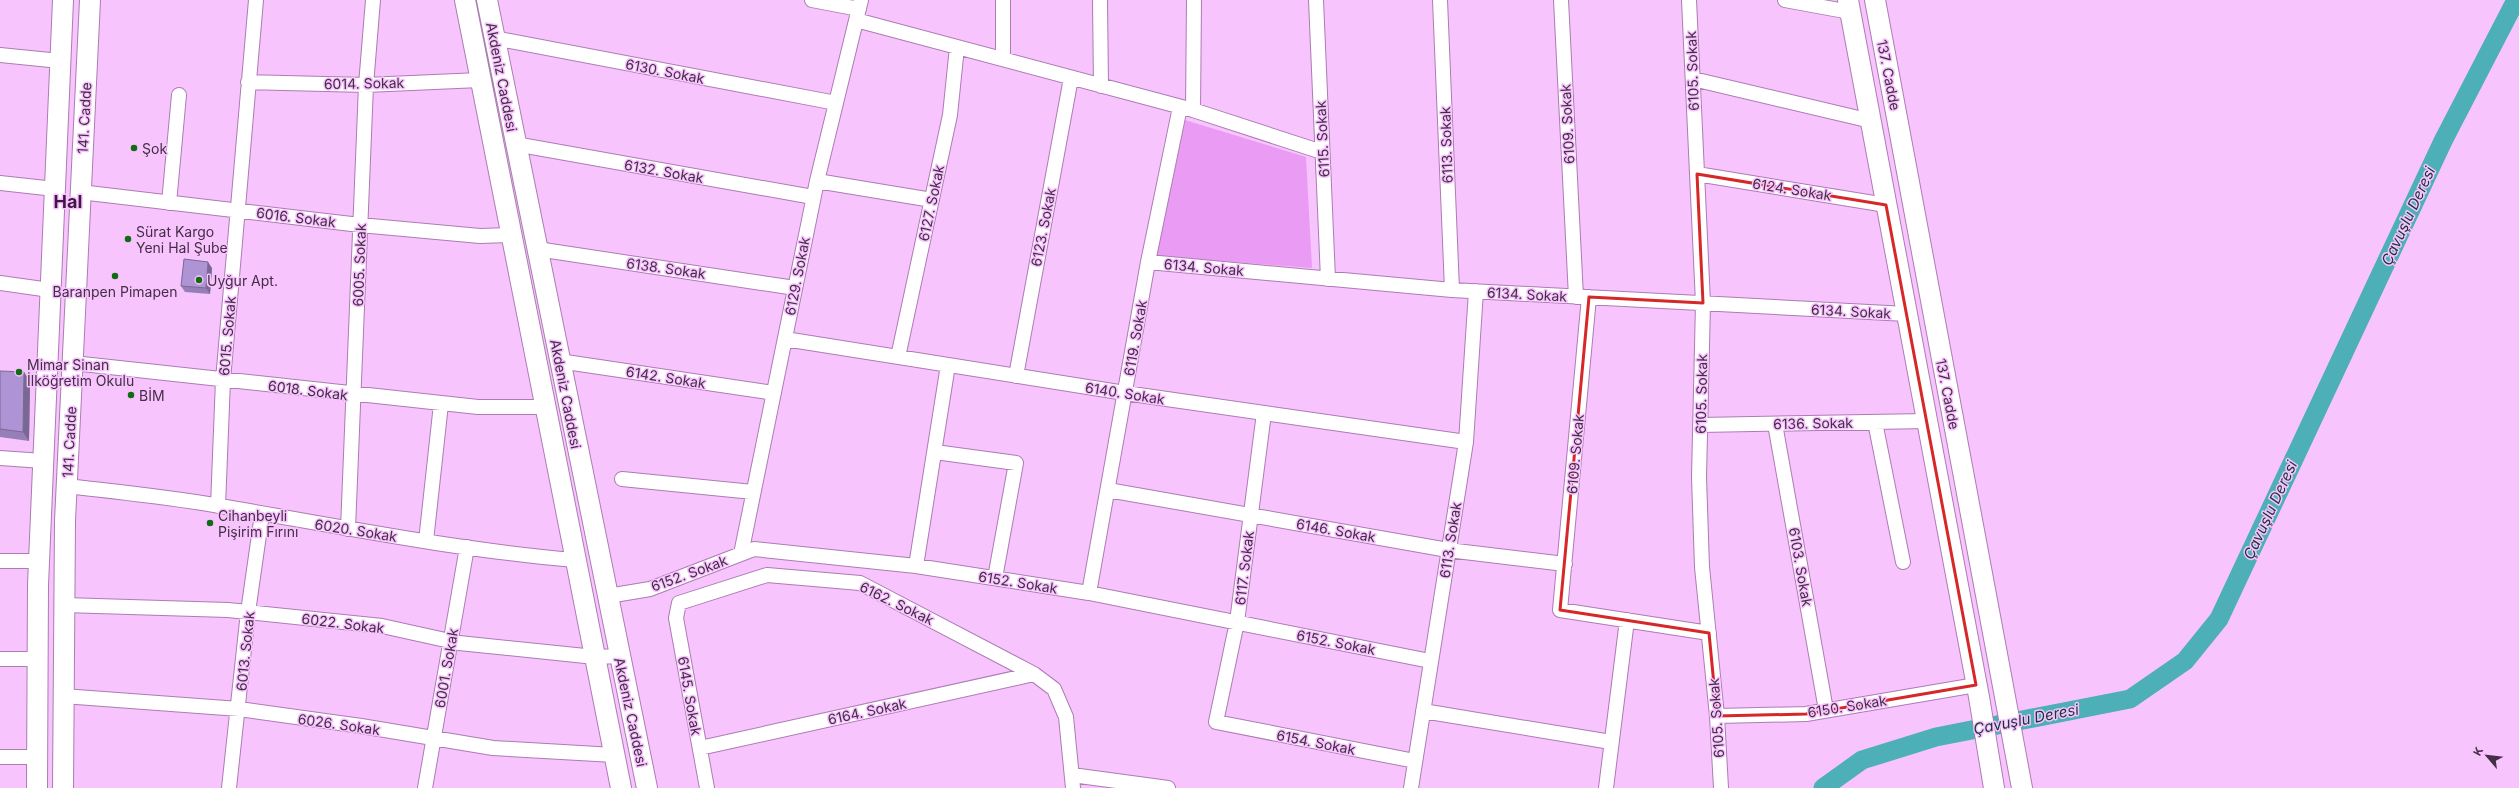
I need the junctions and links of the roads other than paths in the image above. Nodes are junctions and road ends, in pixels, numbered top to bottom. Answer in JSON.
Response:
{"nodes":[{"id":1,"x":63,"y":0,"type":"edge"},
{"id":2,"x":90,"y":0,"type":"edge"},
{"id":3,"x":256,"y":0,"type":"edge"},
{"id":4,"x":373,"y":0,"type":"edge"},
{"id":5,"x":465,"y":0,"type":"edge"},
{"id":6,"x":487,"y":0,"type":"edge"},
{"id":7,"x":812,"y":0,"type":"edge"},
{"id":8,"x":1003,"y":0,"type":"edge"},
{"id":9,"x":1100,"y":0,"type":"edge"},
{"id":10,"x":1194,"y":0,"type":"edge"},
{"id":11,"x":1316,"y":0,"type":"edge"},
{"id":12,"x":1440,"y":0,"type":"edge"},
{"id":13,"x":1561,"y":0,"type":"edge"},
{"id":14,"x":1689,"y":0,"type":"edge"},
{"id":15,"x":1785,"y":0,"type":"edge"},
{"id":16,"x":1875,"y":0,"type":"edge"},
{"id":17,"x":1849,"y":6,"type":"edge"},
{"id":18,"x":858,"y":10,"type":"edge"},
{"id":19,"x":494,"y":38,"type":"junction"},
{"id":20,"x":957,"y":47,"type":"junction"},
{"id":21,"x":0,"y":55,"type":"edge"},
{"id":22,"x":1003,"y":59,"type":"junction"},
{"id":23,"x":60,"y":60,"type":"junction"},
{"id":24,"x":87,"y":61,"type":"junction"},
{"id":25,"x":1071,"y":78,"type":"junction"},
{"id":26,"x":1693,"y":78,"type":"junction"},
{"id":27,"x":480,"y":80,"type":"junction"},
{"id":28,"x":248,"y":82,"type":"junction"},
{"id":29,"x":366,"y":85,"type":"junction"},
{"id":30,"x":1101,"y":86,"type":"junction"},
{"id":31,"x":179,"y":95,"type":"dead end"},
{"id":32,"x":836,"y":103,"type":"junction"},
{"id":33,"x":1186,"y":109,"type":"junction"},
{"id":34,"x":1871,"y":120,"type":"junction"},
{"id":35,"x":516,"y":144,"type":"junction"},
{"id":36,"x":1322,"y":152,"type":"junction"},
{"id":37,"x":1697,"y":174,"type":"junction"},
{"id":38,"x":817,"y":181,"type":"junction"},
{"id":39,"x":0,"y":183,"type":"edge"},
{"id":40,"x":55,"y":189,"type":"junction"},
{"id":41,"x":80,"y":192,"type":"junction"},
{"id":42,"x":813,"y":198,"type":"junction"},
{"id":43,"x":932,"y":200,"type":"junction"},
{"id":44,"x":170,"y":203,"type":"junction"},
{"id":45,"x":1886,"y":205,"type":"junction"},
{"id":46,"x":238,"y":211,"type":"junction"},
{"id":47,"x":360,"y":225,"type":"junction"},
{"id":48,"x":511,"y":235,"type":"junction"},
{"id":49,"x":537,"y":249,"type":"junction"},
{"id":50,"x":1148,"y":262,"type":"junction"},
{"id":51,"x":1328,"y":279,"type":"junction"},
{"id":52,"x":0,"y":283,"type":"edge"},
{"id":53,"x":795,"y":288,"type":"junction"},
{"id":54,"x":50,"y":290,"type":"junction"},
{"id":55,"x":1452,"y":290,"type":"junction"},
{"id":56,"x":1476,"y":291,"type":"junction"},
{"id":57,"x":1583,"y":297,"type":"junction"},
{"id":58,"x":1703,"y":303,"type":"junction"},
{"id":59,"x":1907,"y":314,"type":"junction"},
{"id":60,"x":785,"y":339,"type":"junction"},
{"id":61,"x":898,"y":357,"type":"junction"},
{"id":62,"x":559,"y":361,"type":"junction"},
{"id":63,"x":73,"y":363,"type":"junction"},
{"id":64,"x":948,"y":365,"type":"junction"},
{"id":65,"x":1016,"y":376,"type":"junction"},
{"id":66,"x":223,"y":380,"type":"junction"},
{"id":67,"x":774,"y":393,"type":"junction"},
{"id":68,"x":1125,"y":393,"type":"junction"},
{"id":69,"x":353,"y":395,"type":"junction"},
{"id":70,"x":441,"y":404,"type":"junction"},
{"id":71,"x":545,"y":407,"type":"junction"},
{"id":72,"x":1264,"y":413,"type":"junction"},
{"id":73,"x":1927,"y":421,"type":"junction"},
{"id":74,"x":1875,"y":422,"type":"junction"},
{"id":75,"x":1775,"y":424,"type":"junction"},
{"id":76,"x":1700,"y":426,"type":"junction"},
{"id":77,"x":1466,"y":442,"type":"junction"},
{"id":78,"x":934,"y":452,"type":"junction"},
{"id":79,"x":0,"y":458,"type":"edge"},
{"id":80,"x":43,"y":461,"type":"junction"},
{"id":81,"x":622,"y":478,"type":"dead end"},
{"id":82,"x":67,"y":486,"type":"junction"},
{"id":83,"x":1108,"y":490,"type":"junction"},
{"id":84,"x":753,"y":492,"type":"junction"},
{"id":85,"x":218,"y":506,"type":"junction"},
{"id":86,"x":262,"y":514,"type":"junction"},
{"id":87,"x":1251,"y":515,"type":"junction"},
{"id":88,"x":348,"y":529,"type":"junction"},
{"id":89,"x":426,"y":541,"type":"junction"},
{"id":90,"x":467,"y":547,"type":"junction"},
{"id":91,"x":1448,"y":550,"type":"junction"},
{"id":92,"x":741,"y":554,"type":"junction"},
{"id":93,"x":575,"y":560,"type":"junction"},
{"id":94,"x":0,"y":561,"type":"edge"},
{"id":95,"x":39,"y":561,"type":"junction"},
{"id":96,"x":1903,"y":562,"type":"dead end"},
{"id":97,"x":1565,"y":564,"type":"junction"},
{"id":98,"x":916,"y":566,"type":"junction"},
{"id":99,"x":994,"y":578,"type":"junction"},
{"id":100,"x":1089,"y":593,"type":"junction"},
{"id":101,"x":608,"y":596,"type":"junction"},
{"id":102,"x":680,"y":603,"type":"joint"},
{"id":103,"x":38,"y":605,"type":"junction"},
{"id":104,"x":64,"y":606,"type":"junction"},
{"id":105,"x":248,"y":612,"type":"junction"},
{"id":106,"x":1627,"y":620,"type":"junction"},
{"id":107,"x":1237,"y":622,"type":"junction"},
{"id":108,"x":1709,"y":633,"type":"junction"},
{"id":109,"x":451,"y":641,"type":"junction"},
{"id":110,"x":620,"y":656,"type":"junction"},
{"id":111,"x":595,"y":657,"type":"junction"},
{"id":112,"x":64,"y":658,"type":"junction"},
{"id":113,"x":0,"y":659,"type":"edge"},
{"id":114,"x":38,"y":659,"type":"junction"},
{"id":115,"x":1430,"y":661,"type":"junction"},
{"id":116,"x":1034,"y":674,"type":"junction"},
{"id":117,"x":1978,"y":691,"type":"junction"},
{"id":118,"x":63,"y":696,"type":"junction"},
{"id":119,"x":239,"y":710,"type":"junction"},
{"id":120,"x":1826,"y":710,"type":"junction"},
{"id":121,"x":1423,"y":712,"type":"junction"},
{"id":122,"x":1717,"y":716,"type":"junction"},
{"id":123,"x":1216,"y":722,"type":"joint"},
{"id":124,"x":433,"y":738,"type":"junction"},
{"id":125,"x":1611,"y":742,"type":"junction"},
{"id":126,"x":700,"y":748,"type":"junction"},
{"id":127,"x":614,"y":755,"type":"junction"},
{"id":128,"x":0,"y":757,"type":"edge"},
{"id":129,"x":37,"y":757,"type":"junction"},
{"id":130,"x":1415,"y":761,"type":"junction"},
{"id":131,"x":1072,"y":781,"type":"edge"},
{"id":132,"x":1994,"y":787,"type":"edge"},
{"id":133,"x":2022,"y":787,"type":"edge"},
{"id":134,"x":37,"y":788,"type":"edge"},
{"id":135,"x":63,"y":788,"type":"edge"},
{"id":136,"x":230,"y":788,"type":"edge"},
{"id":137,"x":425,"y":788,"type":"edge"},
{"id":138,"x":621,"y":788,"type":"edge"},
{"id":139,"x":647,"y":788,"type":"edge"},
{"id":140,"x":707,"y":788,"type":"edge"},
{"id":141,"x":1168,"y":788,"type":"edge"},
{"id":142,"x":1411,"y":788,"type":"edge"},
{"id":143,"x":1606,"y":788,"type":"edge"},
{"id":144,"x":1721,"y":788,"type":"edge"}],
"edges":[{"from":1,"to":23,"type":"street","name":"141. Cadde"},
{"from":2,"to":24,"type":"street","name":"141. Cadde"},
{"from":3,"to":28,"type":"street","name":"6015. Sokak"},
{"from":4,"to":29,"type":"street","name":"6005. Sokak"},
{"from":5,"to":27,"type":"street","name":"Akdeniz Caddesi"},
{"from":6,"to":19,"type":"street","name":"Akdeniz Caddesi"},
{"from":7,"to":18,"type":"street"},
{"from":8,"to":22,"type":"street"},
{"from":9,"to":30,"type":"street"},
{"from":10,"to":33,"type":"street","name":"6119. Sokak"},
{"from":11,"to":36,"type":"street","name":"6115. Sokak"},
{"from":12,"to":55,"type":"street","name":"6113. Sokak"},
{"from":13,"to":57,"type":"street","name":"6109. Sokak"},
{"from":14,"to":26,"type":"street","name":"6105. Sokak"},
{"from":15,"to":17,"type":"street"},
{"from":16,"to":133,"type":"street","name":"137. Cadde"},
{"from":17,"to":34,"type":"street","name":"137. Cadde"},
{"from":18,"to":20,"type":"street"},
{"from":18,"to":32,"type":"street","name":"6129. Sokak"},
{"from":19,"to":32,"type":"street","name":"6130. Sokak"},
{"from":19,"to":35,"type":"street","name":"Akdeniz Caddesi"},
{"from":20,"to":22,"type":"street"},
{"from":20,"to":43,"type":"street","name":"6127. Sokak"},
{"from":21,"to":23,"type":"street"},
{"from":22,"to":25,"type":"street"},
{"from":23,"to":24,"type":"street"},
{"from":23,"to":40,"type":"street","name":"141. Cadde"},
{"from":24,"to":41,"type":"street","name":"141. Cadde"},
{"from":25,"to":30,"type":"street"},
{"from":25,"to":65,"type":"street","name":"6123. Sokak"},
{"from":26,"to":34,"type":"street"},
{"from":26,"to":37,"type":"street","name":"6105. Sokak"},
{"from":27,"to":29,"type":"street","name":"6014. Sokak"},
{"from":27,"to":48,"type":"street","name":"Akdeniz Caddesi"},
{"from":28,"to":29,"type":"street","name":"6014. Sokak"},
{"from":28,"to":46,"type":"street","name":"6015. Sokak"},
{"from":29,"to":47,"type":"street","name":"6005. Sokak"},
{"from":30,"to":33,"type":"street"},
{"from":31,"to":44,"type":"street"},
{"from":32,"to":38,"type":"street","name":"6129. Sokak"},
{"from":33,"to":36,"type":"street"},
{"from":33,"to":50,"type":"street","name":"6119. Sokak"},
{"from":34,"to":45,"type":"street","name":"137. Cadde"},
{"from":35,"to":42,"type":"street","name":"6132. Sokak"},
{"from":35,"to":49,"type":"street","name":"Akdeniz Caddesi"},
{"from":36,"to":51,"type":"street","name":"6115. Sokak"},
{"from":37,"to":45,"type":"street","name":"6124. Sokak"},
{"from":37,"to":58,"type":"street","name":"6105. Sokak"},
{"from":38,"to":42,"type":"street","name":"6129. Sokak"},
{"from":38,"to":43,"type":"street"},
{"from":39,"to":40,"type":"street"},
{"from":40,"to":54,"type":"street","name":"141. Cadde"},
{"from":41,"to":44,"type":"street","name":"6016. Sokak"},
{"from":41,"to":63,"type":"street","name":"141. Cadde"},
{"from":42,"to":53,"type":"street","name":"6129. Sokak"},
{"from":43,"to":61,"type":"street","name":"6127. Sokak"},
{"from":44,"to":46,"type":"street","name":"6016. Sokak"},
{"from":45,"to":59,"type":"street","name":"137. Cadde"},
{"from":46,"to":47,"type":"street","name":"6016. Sokak"},
{"from":46,"to":66,"type":"street","name":"6015. Sokak"},
{"from":47,"to":48,"type":"street","name":"6016. Sokak"},
{"from":47,"to":69,"type":"street","name":"6005. Sokak"},
{"from":48,"to":71,"type":"street","name":"Akdeniz Caddesi"},
{"from":49,"to":53,"type":"street","name":"6138. Sokak"},
{"from":49,"to":62,"type":"street","name":"Akdeniz Caddesi"},
{"from":50,"to":51,"type":"street","name":"6134. Sokak"},
{"from":50,"to":68,"type":"street","name":"6119. Sokak"},
{"from":51,"to":55,"type":"street","name":"6134. Sokak"},
{"from":52,"to":54,"type":"street"},
{"from":53,"to":60,"type":"street","name":"6129. Sokak"},
{"from":54,"to":80,"type":"street","name":"141. Cadde"},
{"from":55,"to":56,"type":"street","name":"6134. Sokak"},
{"from":56,"to":57,"type":"street","name":"6134. Sokak"},
{"from":56,"to":77,"type":"street","name":"6113. Sokak"},
{"from":57,"to":58,"type":"street","name":"6134. Sokak"},
{"from":57,"to":97,"type":"street","name":"6109. Sokak"},
{"from":58,"to":59,"type":"street","name":"6134. Sokak"},
{"from":58,"to":76,"type":"street","name":"6105. Sokak"},
{"from":59,"to":73,"type":"street","name":"137. Cadde"},
{"from":60,"to":61,"type":"street","name":"6140. Sokak"},
{"from":60,"to":67,"type":"street","name":"6129. Sokak"},
{"from":61,"to":64,"type":"street","name":"6140. Sokak"},
{"from":62,"to":67,"type":"street","name":"6142. Sokak"},
{"from":62,"to":101,"type":"street","name":"Akdeniz Caddesi"},
{"from":63,"to":66,"type":"street","name":"6018. Sokak"},
{"from":63,"to":82,"type":"street","name":"141. Cadde"},
{"from":64,"to":65,"type":"street","name":"6140. Sokak"},
{"from":64,"to":78,"type":"street"},
{"from":65,"to":68,"type":"street","name":"6140. Sokak"},
{"from":66,"to":69,"type":"street","name":"6018. Sokak"},
{"from":66,"to":85,"type":"street","name":"6015. Sokak"},
{"from":67,"to":84,"type":"street","name":"6129. Sokak"},
{"from":68,"to":72,"type":"street","name":"6140. Sokak"},
{"from":68,"to":83,"type":"street","name":"6119. Sokak"},
{"from":69,"to":70,"type":"street","name":"6018. Sokak"},
{"from":69,"to":88,"type":"street","name":"6005. Sokak"},
{"from":70,"to":71,"type":"street","name":"6018. Sokak"},
{"from":70,"to":89,"type":"street"},
{"from":71,"to":93,"type":"street","name":"Akdeniz Caddesi"},
{"from":72,"to":77,"type":"street","name":"6140. Sokak"},
{"from":72,"to":87,"type":"street","name":"6117. Sokak"},
{"from":73,"to":74,"type":"street","name":"6136. Sokak"},
{"from":73,"to":117,"type":"street","name":"137. Cadde"},
{"from":74,"to":75,"type":"street","name":"6136. Sokak"},
{"from":74,"to":96,"type":"street"},
{"from":75,"to":76,"type":"street","name":"6136. Sokak"},
{"from":75,"to":120,"type":"street","name":"6103. Sokak"},
{"from":76,"to":108,"type":"street","name":"6105. Sokak"},
{"from":77,"to":91,"type":"street","name":"6113. Sokak"},
{"from":78,"to":98,"type":"street"},
{"from":78,"to":99,"type":"street"},
{"from":79,"to":80,"type":"street"},
{"from":80,"to":95,"type":"street","name":"141. Cadde"},
{"from":81,"to":84,"type":"street"},
{"from":82,"to":85,"type":"street","name":"6020. Sokak"},
{"from":82,"to":104,"type":"street","name":"141. Cadde"},
{"from":83,"to":87,"type":"street","name":"6146. Sokak"},
{"from":83,"to":100,"type":"street","name":"6119. Sokak"},
{"from":84,"to":92,"type":"street","name":"6129. Sokak"},
{"from":85,"to":86,"type":"street","name":"6020. Sokak"},
{"from":86,"to":88,"type":"street","name":"6020. Sokak"},
{"from":86,"to":105,"type":"street","name":"6013. Sokak"},
{"from":87,"to":91,"type":"street","name":"6146. Sokak"},
{"from":87,"to":107,"type":"street","name":"6117. Sokak"},
{"from":88,"to":89,"type":"street","name":"6020. Sokak"},
{"from":89,"to":90,"type":"street","name":"6020. Sokak"},
{"from":90,"to":93,"type":"street","name":"6020. Sokak"},
{"from":90,"to":109,"type":"street","name":"6001. Sokak"},
{"from":91,"to":97,"type":"street","name":"6146. Sokak"},
{"from":91,"to":115,"type":"street","name":"6113. Sokak"},
{"from":92,"to":98,"type":"street","name":"6152. Sokak"},
{"from":92,"to":101,"type":"street","name":"6152. Sokak"},
{"from":93,"to":111,"type":"street","name":"Akdeniz Caddesi"},
{"from":94,"to":95,"type":"street"},
{"from":95,"to":103,"type":"street","name":"141. Cadde"},
{"from":97,"to":106,"type":"street","name":"6109. Sokak"},
{"from":98,"to":99,"type":"street","name":"6152. Sokak"},
{"from":99,"to":100,"type":"street","name":"6152. Sokak"},
{"from":100,"to":107,"type":"street","name":"6152. Sokak"},
{"from":101,"to":110,"type":"street","name":"Akdeniz Caddesi"},
{"from":102,"to":116,"type":"street","name":"6162. Sokak"},
{"from":102,"to":126,"type":"street","name":"6145. Sokak"},
{"from":103,"to":104,"type":"street"},
{"from":103,"to":114,"type":"street","name":"141. Cadde"},
{"from":104,"to":105,"type":"street","name":"6022. Sokak"},
{"from":104,"to":112,"type":"street","name":"141. Cadde"},
{"from":105,"to":109,"type":"street","name":"6022. Sokak"},
{"from":105,"to":119,"type":"street","name":"6013. Sokak"},
{"from":106,"to":108,"type":"street"},
{"from":106,"to":125,"type":"street"},
{"from":107,"to":115,"type":"street","name":"6152. Sokak"},
{"from":107,"to":123,"type":"street","name":"6117. Sokak"},
{"from":108,"to":122,"type":"street","name":"6105. Sokak"},
{"from":109,"to":111,"type":"street","name":"6022. Sokak"},
{"from":109,"to":124,"type":"street","name":"6001. Sokak"},
{"from":110,"to":111,"type":"street","name":"6022. Sokak"},
{"from":110,"to":139,"type":"street","name":"Akdeniz Caddesi"},
{"from":111,"to":127,"type":"street","name":"Akdeniz Caddesi"},
{"from":112,"to":114,"type":"street"},
{"from":112,"to":118,"type":"street","name":"141. Cadde"},
{"from":113,"to":114,"type":"street"},
{"from":114,"to":129,"type":"street","name":"141. Cadde"},
{"from":115,"to":121,"type":"street","name":"6113. Sokak"},
{"from":116,"to":126,"type":"street","name":"6164. Sokak"},
{"from":116,"to":131,"type":"street","name":"6162. Sokak"},
{"from":117,"to":120,"type":"street","name":"6150. Sokak"},
{"from":117,"to":132,"type":"street","name":"137. Cadde"},
{"from":118,"to":119,"type":"street","name":"6026. Sokak"},
{"from":118,"to":135,"type":"street","name":"141. Cadde"},
{"from":119,"to":124,"type":"street","name":"6026. Sokak"},
{"from":119,"to":136,"type":"street","name":"6013. Sokak"},
{"from":120,"to":122,"type":"street","name":"6150. Sokak"},
{"from":121,"to":125,"type":"street"},
{"from":121,"to":130,"type":"street","name":"6113. Sokak"},
{"from":122,"to":144,"type":"street","name":"6105. Sokak"},
{"from":123,"to":130,"type":"street","name":"6154. Sokak"},
{"from":124,"to":127,"type":"street","name":"6026. Sokak"},
{"from":124,"to":137,"type":"street","name":"6001. Sokak"},
{"from":125,"to":143,"type":"street"},
{"from":126,"to":140,"type":"street","name":"6145. Sokak"},
{"from":127,"to":138,"type":"street","name":"Akdeniz Caddesi"},
{"from":128,"to":129,"type":"street"},
{"from":129,"to":134,"type":"street","name":"141. Cadde"},
{"from":130,"to":142,"type":"street","name":"6113. Sokak"},
{"from":131,"to":141,"type":"street"}]}
